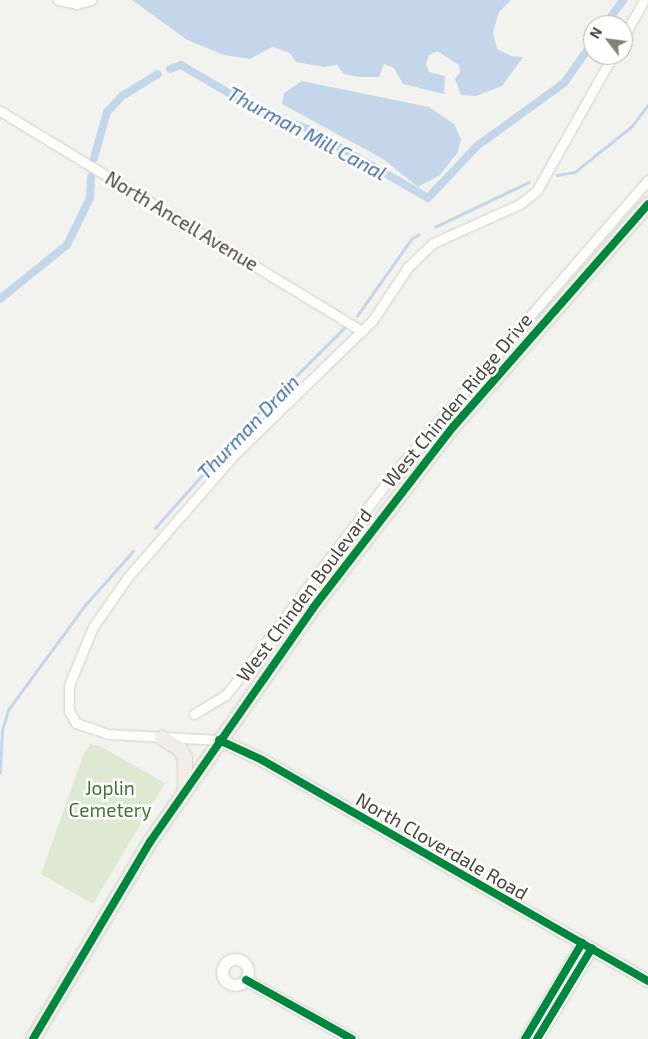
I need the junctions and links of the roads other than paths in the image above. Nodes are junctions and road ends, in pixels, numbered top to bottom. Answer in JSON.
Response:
{"nodes":[{"id":1,"x":59,"y":0,"type":"edge"},
{"id":2,"x":91,"y":0,"type":"edge"},
{"id":3,"x":644,"y":0,"type":"edge"},
{"id":4,"x":633,"y":20,"type":"edge"},
{"id":5,"x":607,"y":65,"type":"edge"},
{"id":6,"x":0,"y":111,"type":"edge"},
{"id":7,"x":648,"y":180,"type":"edge"},
{"id":8,"x":648,"y":204,"type":"edge"},
{"id":9,"x":362,"y":332,"type":"junction"},
{"id":10,"x":194,"y":714,"type":"dead end"},
{"id":11,"x":162,"y":738,"type":"junction"},
{"id":12,"x":219,"y":740,"type":"junction"},
{"id":13,"x":185,"y":790,"type":"junction"},
{"id":14,"x":587,"y":946,"type":"junction"},
{"id":15,"x":246,"y":980,"type":"dead end"},
{"id":16,"x":648,"y":981,"type":"edge"},
{"id":17,"x":33,"y":1039,"type":"edge"},
{"id":18,"x":352,"y":1039,"type":"edge"},
{"id":19,"x":525,"y":1039,"type":"edge"},
{"id":20,"x":537,"y":1039,"type":"edge"}],
"edges":[{"from":1,"to":2,"type":"street"},
{"from":3,"to":4,"type":"street"},
{"from":5,"to":9,"type":"street"},
{"from":6,"to":9,"type":"street","name":"North Ancell Avenue"},
{"from":7,"to":10,"type":"street","name":"West Chinden Ridge Drive"},
{"from":8,"to":12,"type":"main road","name":"West Chinden Boulevard"},
{"from":9,"to":11,"type":"street"},
{"from":11,"to":12,"type":"street"},
{"from":11,"to":13,"type":"main road"},
{"from":12,"to":13,"type":"main road","name":"West Chinden Boulevard"},
{"from":12,"to":14,"type":"main road","name":"North Cloverdale Road"},
{"from":13,"to":17,"type":"main road","name":"West Chinden Boulevard"},
{"from":14,"to":16,"type":"main road","name":"North Cloverdale Road"},
{"from":14,"to":19,"type":"street"},
{"from":14,"to":20,"type":"street"},
{"from":15,"to":18,"type":"street"}]}
